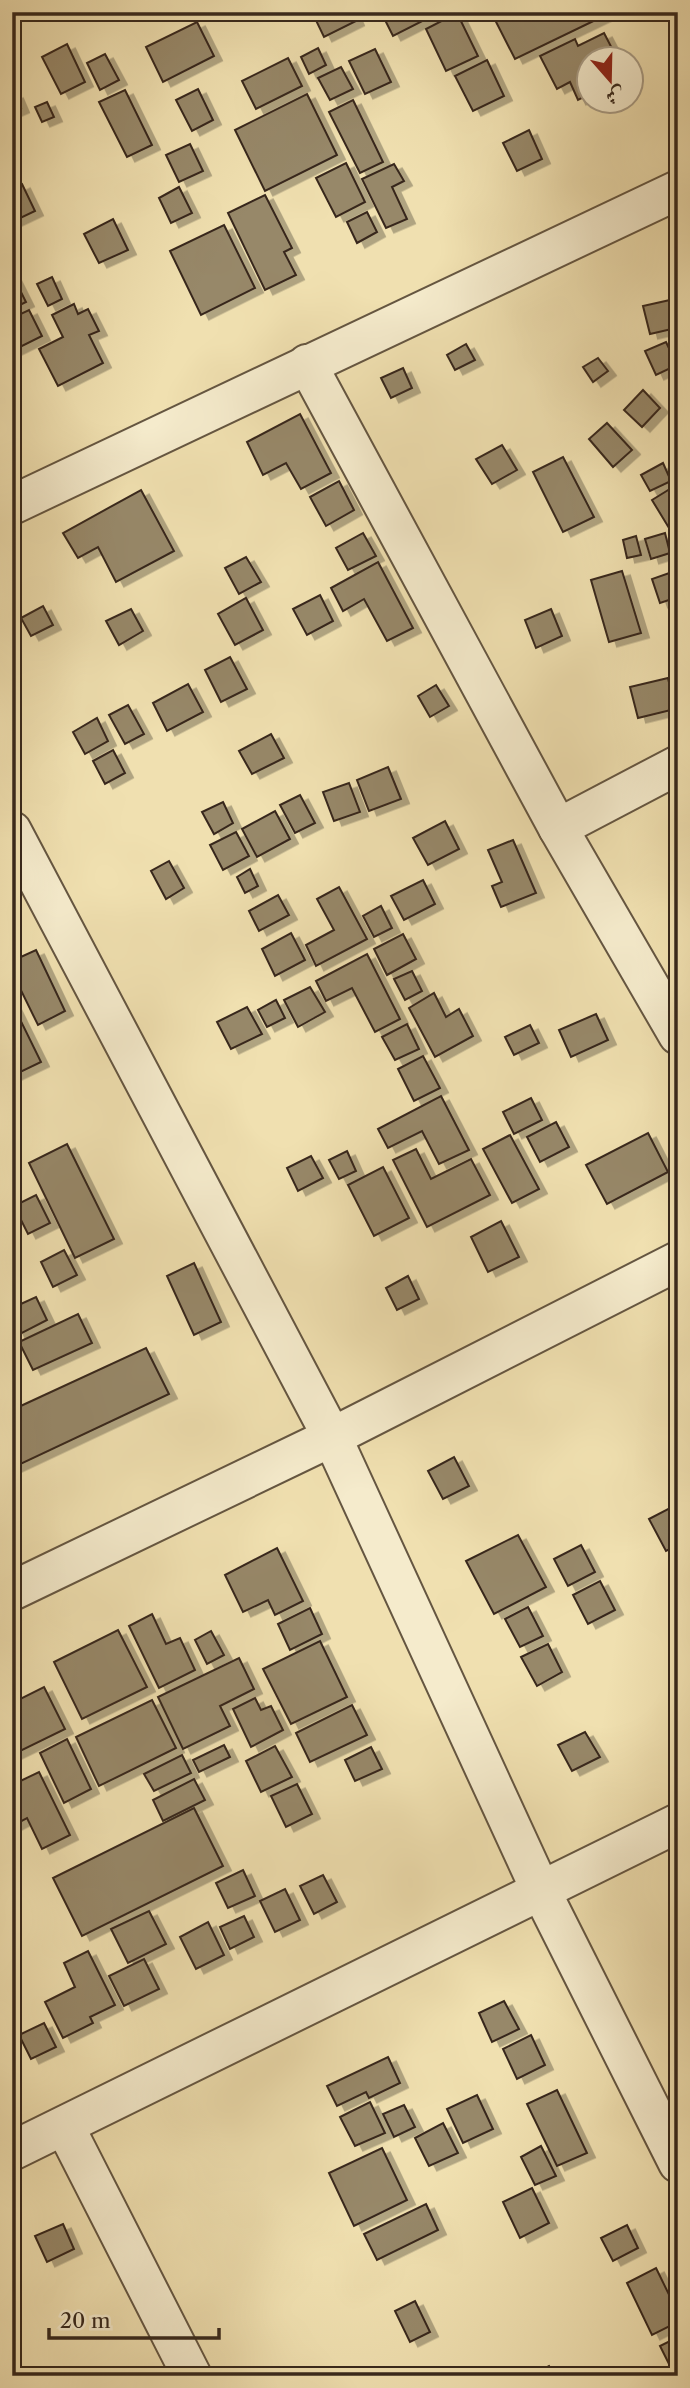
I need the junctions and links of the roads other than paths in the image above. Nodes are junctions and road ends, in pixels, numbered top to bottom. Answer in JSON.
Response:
{"nodes":[{"id":1,"x":678,"y":190,"type":"edge"},
{"id":2,"x":307,"y":364,"type":"junction"},
{"id":3,"x":12,"y":505,"type":"edge"},
{"id":4,"x":678,"y":765,"type":"edge"},
{"id":5,"x":558,"y":828,"type":"junction"},
{"id":6,"x":12,"y":831,"type":"edge"},
{"id":7,"x":678,"y":1035,"type":"edge"},
{"id":8,"x":678,"y":1261,"type":"edge"},
{"id":9,"x":332,"y":1437,"type":"junction"},
{"id":10,"x":12,"y":1591,"type":"edge"},
{"id":11,"x":678,"y":1823,"type":"edge"},
{"id":12,"x":540,"y":1889,"type":"junction"},
{"id":13,"x":65,"y":2127,"type":"junction"},
{"id":14,"x":12,"y":2151,"type":"edge"},
{"id":15,"x":678,"y":2163,"type":"edge"},
{"id":16,"x":192,"y":2376,"type":"edge"}],
"edges":[{"from":1,"to":2,"type":"street"},
{"from":2,"to":3,"type":"street"},
{"from":2,"to":5,"type":"street"},
{"from":4,"to":5,"type":"street"},
{"from":5,"to":7,"type":"street"},
{"from":6,"to":9,"type":"street"},
{"from":8,"to":9,"type":"street"},
{"from":9,"to":10,"type":"street"},
{"from":9,"to":12,"type":"street"},
{"from":11,"to":12,"type":"street"},
{"from":12,"to":13,"type":"street"},
{"from":12,"to":15,"type":"street"},
{"from":13,"to":14,"type":"street"},
{"from":13,"to":16,"type":"street"}]}
